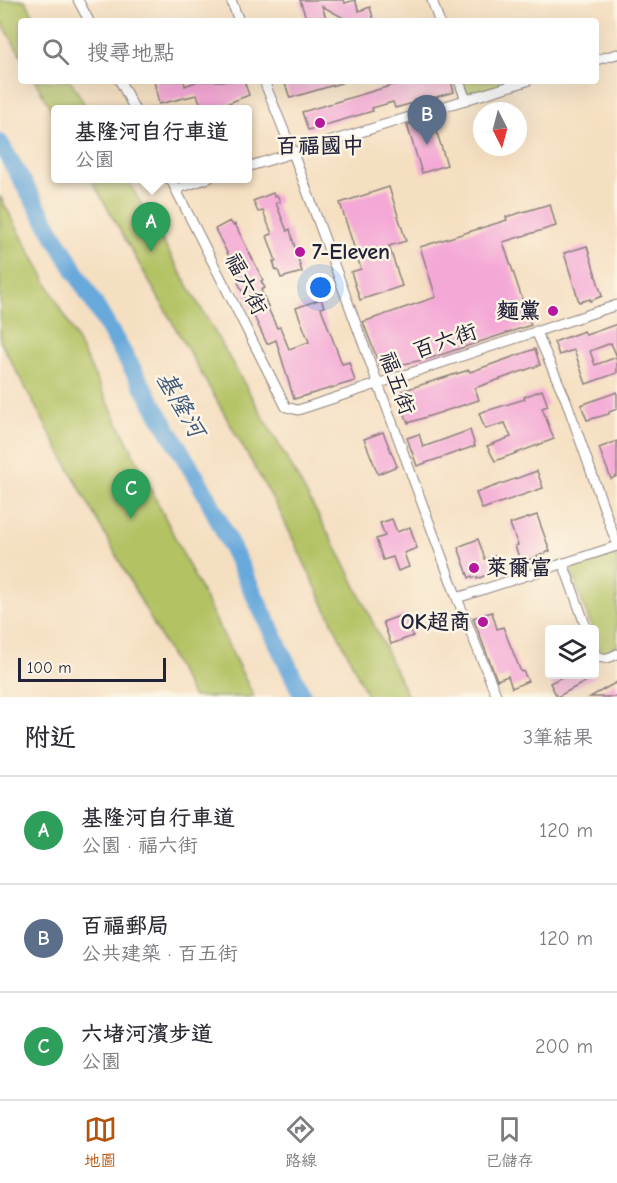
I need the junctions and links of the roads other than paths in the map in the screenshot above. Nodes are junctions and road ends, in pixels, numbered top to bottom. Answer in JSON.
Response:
{"nodes":[{"id":1,"x":78,"y":0,"type":"edge"},
{"id":2,"x":231,"y":0,"type":"edge"},
{"id":3,"x":432,"y":0,"type":"edge"},
{"id":4,"x":87,"y":18,"type":"edge"},
{"id":5,"x":238,"y":18,"type":"edge"},
{"id":6,"x":438,"y":18,"type":"edge"},
{"id":7,"x":617,"y":54,"type":"edge"},
{"id":8,"x":599,"y":59,"type":"edge"},
{"id":9,"x":122,"y":84,"type":"edge"},
{"id":10,"x":265,"y":84,"type":"edge"},
{"id":11,"x":460,"y":84,"type":"edge"},
{"id":12,"x":517,"y":84,"type":"edge"},
{"id":13,"x":466,"y":100,"type":"junction"},
{"id":14,"x":132,"y":105,"type":"edge"},
{"id":15,"x":292,"y":153,"type":"junction"},
{"id":16,"x":252,"y":165,"type":"edge"},
{"id":17,"x":173,"y":183,"type":"edge"},
{"id":18,"x":194,"y":183,"type":"edge"},
{"id":19,"x":176,"y":189,"type":"junction"},
{"id":20,"x":617,"y":305,"type":"edge"},
{"id":21,"x":536,"y":331,"type":"junction"},
{"id":22,"x":377,"y":385,"type":"junction"},
{"id":23,"x":286,"y":407,"type":"joint"},
{"id":24,"x":617,"y":545,"type":"edge"},
{"id":25,"x":563,"y":563,"type":"junction"},
{"id":26,"x":457,"y":598,"type":"junction"},
{"id":27,"x":585,"y":625,"type":"edge"},
{"id":28,"x":617,"y":654,"type":"edge"},
{"id":29,"x":599,"y":658,"type":"edge"},
{"id":30,"x":497,"y":697,"type":"edge"}],
"edges":[{"from":1,"to":4,"type":"street"},
{"from":2,"to":5,"type":"street"},
{"from":3,"to":6,"type":"street"},
{"from":7,"to":8,"type":"street"},
{"from":9,"to":14,"type":"street"},
{"from":10,"to":15,"type":"street","name":"福五街"},
{"from":11,"to":13,"type":"street"},
{"from":12,"to":13,"type":"street"},
{"from":13,"to":15,"type":"street"},
{"from":15,"to":16,"type":"street"},
{"from":15,"to":22,"type":"street","name":"福五街"},
{"from":17,"to":19,"type":"street","name":"福六街"},
{"from":18,"to":19,"type":"street"},
{"from":19,"to":23,"type":"street","name":"福六街"},
{"from":20,"to":21,"type":"street","name":"百六街"},
{"from":21,"to":22,"type":"street","name":"百六街"},
{"from":21,"to":24,"type":"street"},
{"from":22,"to":23,"type":"street","name":"百六街"},
{"from":22,"to":26,"type":"street","name":"福五街"},
{"from":24,"to":25,"type":"street"},
{"from":25,"to":26,"type":"street"},
{"from":25,"to":27,"type":"street"},
{"from":26,"to":30,"type":"street","name":"福五街"},
{"from":28,"to":29,"type":"street"}]}
